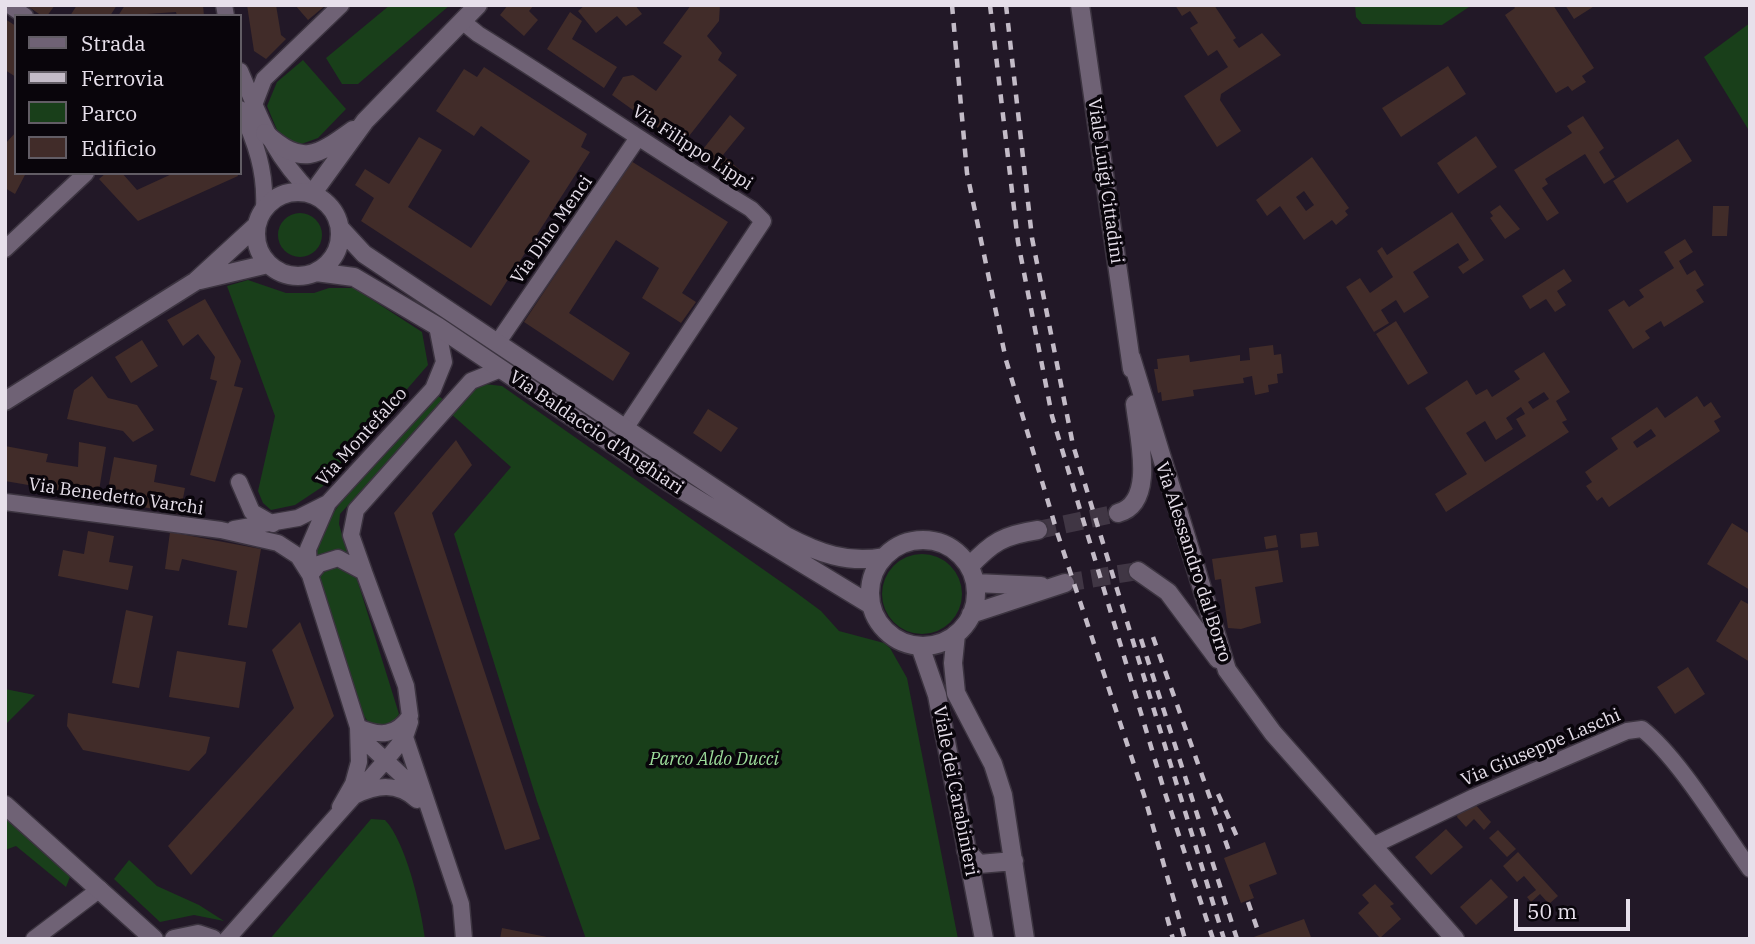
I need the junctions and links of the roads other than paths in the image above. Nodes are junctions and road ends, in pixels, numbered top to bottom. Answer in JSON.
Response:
{"nodes":[{"id":1,"x":341,"y":5,"type":"edge"},
{"id":2,"x":478,"y":5,"type":"edge"},
{"id":3,"x":1080,"y":5,"type":"edge"},
{"id":4,"x":462,"y":21,"type":"junction"},
{"id":5,"x":244,"y":102,"type":"edge"},
{"id":6,"x":365,"y":121,"type":"junction"},
{"id":7,"x":265,"y":133,"type":"junction"},
{"id":8,"x":637,"y":139,"type":"junction"},
{"id":9,"x":84,"y":175,"type":"edge"},
{"id":10,"x":312,"y":194,"type":"junction"},
{"id":11,"x":261,"y":216,"type":"junction"},
{"id":12,"x":340,"y":229,"type":"junction"},
{"id":13,"x":5,"y":249,"type":"edge"},
{"id":14,"x":268,"y":264,"type":"junction"},
{"id":15,"x":316,"y":272,"type":"junction"},
{"id":16,"x":196,"y":281,"type":"junction"},
{"id":17,"x":437,"y":326,"type":"junction"},
{"id":18,"x":498,"y":342,"type":"junction"},
{"id":19,"x":1130,"y":357,"type":"junction"},
{"id":20,"x":500,"y":369,"type":"junction"},
{"id":21,"x":5,"y":401,"type":"edge"},
{"id":22,"x":626,"y":427,"type":"junction"},
{"id":23,"x":239,"y":482,"type":"dead end"},
{"id":24,"x":5,"y":502,"type":"edge"},
{"id":25,"x":328,"y":503,"type":"junction"},
{"id":26,"x":1120,"y":512,"type":"tunnel mouth"},
{"id":27,"x":273,"y":524,"type":"junction"},
{"id":28,"x":221,"y":530,"type":"junction"},
{"id":29,"x":1038,"y":530,"type":"tunnel mouth"},
{"id":30,"x":884,"y":557,"type":"junction"},
{"id":31,"x":1138,"y":571,"type":"tunnel mouth"},
{"id":32,"x":365,"y":572,"type":"junction"},
{"id":33,"x":310,"y":575,"type":"junction"},
{"id":34,"x":972,"y":575,"type":"junction"},
{"id":35,"x":872,"y":605,"type":"junction"},
{"id":36,"x":971,"y":614,"type":"junction"},
{"id":37,"x":956,"y":634,"type":"junction"},
{"id":38,"x":920,"y":646,"type":"junction"},
{"id":39,"x":1227,"y":670,"type":"junction"},
{"id":40,"x":410,"y":716,"type":"junction"},
{"id":41,"x":358,"y":727,"type":"junction"},
{"id":42,"x":405,"y":737,"type":"junction"},
{"id":43,"x":386,"y":760,"type":"junction"},
{"id":44,"x":345,"y":803,"type":"junction"},
{"id":45,"x":426,"y":804,"type":"junction"},
{"id":46,"x":5,"y":805,"type":"edge"},
{"id":47,"x":1373,"y":846,"type":"junction"},
{"id":48,"x":965,"y":849,"type":"junction"},
{"id":49,"x":1014,"y":861,"type":"junction"},
{"id":50,"x":1750,"y":869,"type":"edge"},
{"id":51,"x":100,"y":889,"type":"junction"},
{"id":52,"x":34,"y":939,"type":"edge"},
{"id":53,"x":154,"y":939,"type":"edge"},
{"id":54,"x":174,"y":939,"type":"edge"},
{"id":55,"x":213,"y":939,"type":"edge"},
{"id":56,"x":227,"y":939,"type":"edge"},
{"id":57,"x":464,"y":939,"type":"edge"},
{"id":58,"x":984,"y":939,"type":"edge"},
{"id":59,"x":1025,"y":939,"type":"edge"},
{"id":60,"x":1455,"y":939,"type":"edge"}],
"edges":[{"from":1,"to":5,"type":"street"},
{"from":2,"to":4,"type":"main road"},
{"from":3,"to":19,"type":"main road","name":"Viale Luigi Cittadini"},
{"from":4,"to":6,"type":"main road"},
{"from":4,"to":8,"type":"street","name":"Via Filippo Lippi"},
{"from":5,"to":7,"type":"street"},
{"from":5,"to":11,"type":"street"},
{"from":6,"to":7,"type":"main road"},
{"from":6,"to":10,"type":"main road"},
{"from":7,"to":10,"type":"street"},
{"from":8,"to":18,"type":"street","name":"Via Dino Menci"},
{"from":8,"to":22,"type":"street","name":"Via Filippo Lippi"},
{"from":9,"to":13,"type":"street"},
{"from":10,"to":11,"type":"main road"},
{"from":10,"to":12,"type":"main road"},
{"from":11,"to":14,"type":"main road"},
{"from":11,"to":16,"type":"main road"},
{"from":12,"to":15,"type":"main road"},
{"from":12,"to":18,"type":"main road","name":"Via Baldaccio d'Anghiari"},
{"from":14,"to":15,"type":"main road"},
{"from":14,"to":16,"type":"main road"},
{"from":15,"to":17,"type":"main road","name":"Via Baldaccio d'Anghiari"},
{"from":16,"to":21,"type":"main road"},
{"from":17,"to":20,"type":"main road","name":"Via Baldaccio d'Anghiari"},
{"from":17,"to":25,"type":"street","name":"Via Montefalco"},
{"from":18,"to":22,"type":"main road","name":"Via Baldaccio d'Anghiari"},
{"from":19,"to":26,"type":"main road"},
{"from":19,"to":39,"type":"main road","name":"Via Alessandro dal Borro"},
{"from":20,"to":32,"type":"street","name":"Via Montefalco"},
{"from":20,"to":35,"type":"main road","name":"Via Baldaccio d'Anghiari"},
{"from":22,"to":30,"type":"main road","name":"Via Baldaccio d'Anghiari"},
{"from":23,"to":27,"type":"street"},
{"from":24,"to":28,"type":"street","name":"Via Benedetto Varchi"},
{"from":25,"to":27,"type":"street","name":"Via Benedetto Varchi"},
{"from":25,"to":33,"type":"street","name":"Via Montefalco"},
{"from":27,"to":28,"type":"street","name":"Via Benedetto Varchi"},
{"from":28,"to":33,"type":"street","name":"Via Benedetto Varchi"},
{"from":29,"to":34,"type":"main road"},
{"from":30,"to":34,"type":"main road"},
{"from":30,"to":35,"type":"main road"},
{"from":31,"to":39,"type":"main road"},
{"from":32,"to":33,"type":"street"},
{"from":32,"to":40,"type":"street","name":"Via Montefalco"},
{"from":33,"to":41,"type":"street","name":"Via Montefalco"},
{"from":34,"to":36,"type":"main road"},
{"from":34,"to":36,"type":"main road"},
{"from":35,"to":38,"type":"main road"},
{"from":36,"to":37,"type":"main road"},
{"from":37,"to":38,"type":"main road"},
{"from":37,"to":49,"type":"main road","name":"Viale dei Carabinieri"},
{"from":38,"to":48,"type":"main road","name":"Viale dei Carabinieri"},
{"from":39,"to":47,"type":"main road","name":"Via Alessandro dal Borro"},
{"from":40,"to":41,"type":"street"},
{"from":40,"to":42,"type":"street","name":"Via Montefalco"},
{"from":41,"to":43,"type":"street"},
{"from":41,"to":44,"type":"street","name":"Via Montefalco"},
{"from":42,"to":43,"type":"street","name":"Via Montefalco"},
{"from":42,"to":45,"type":"street"},
{"from":43,"to":44,"type":"street","name":"Via Montefalco"},
{"from":43,"to":45,"type":"street"},
{"from":44,"to":45,"type":"street","name":"Via Montefalco"},
{"from":44,"to":56,"type":"street","name":"Via Montefalco"},
{"from":45,"to":57,"type":"street"},
{"from":46,"to":51,"type":"main road"},
{"from":47,"to":50,"type":"street","name":"Via Giuseppe Laschi"},
{"from":47,"to":60,"type":"main road","name":"Via Alessandro dal Borro"},
{"from":48,"to":49,"type":"main road"},
{"from":48,"to":58,"type":"main road","name":"Viale dei Carabinieri"},
{"from":49,"to":59,"type":"main road","name":"Viale dei Carabinieri"},
{"from":51,"to":52,"type":"street"},
{"from":51,"to":53,"type":"main road"},
{"from":54,"to":55,"type":"main road"}]}
